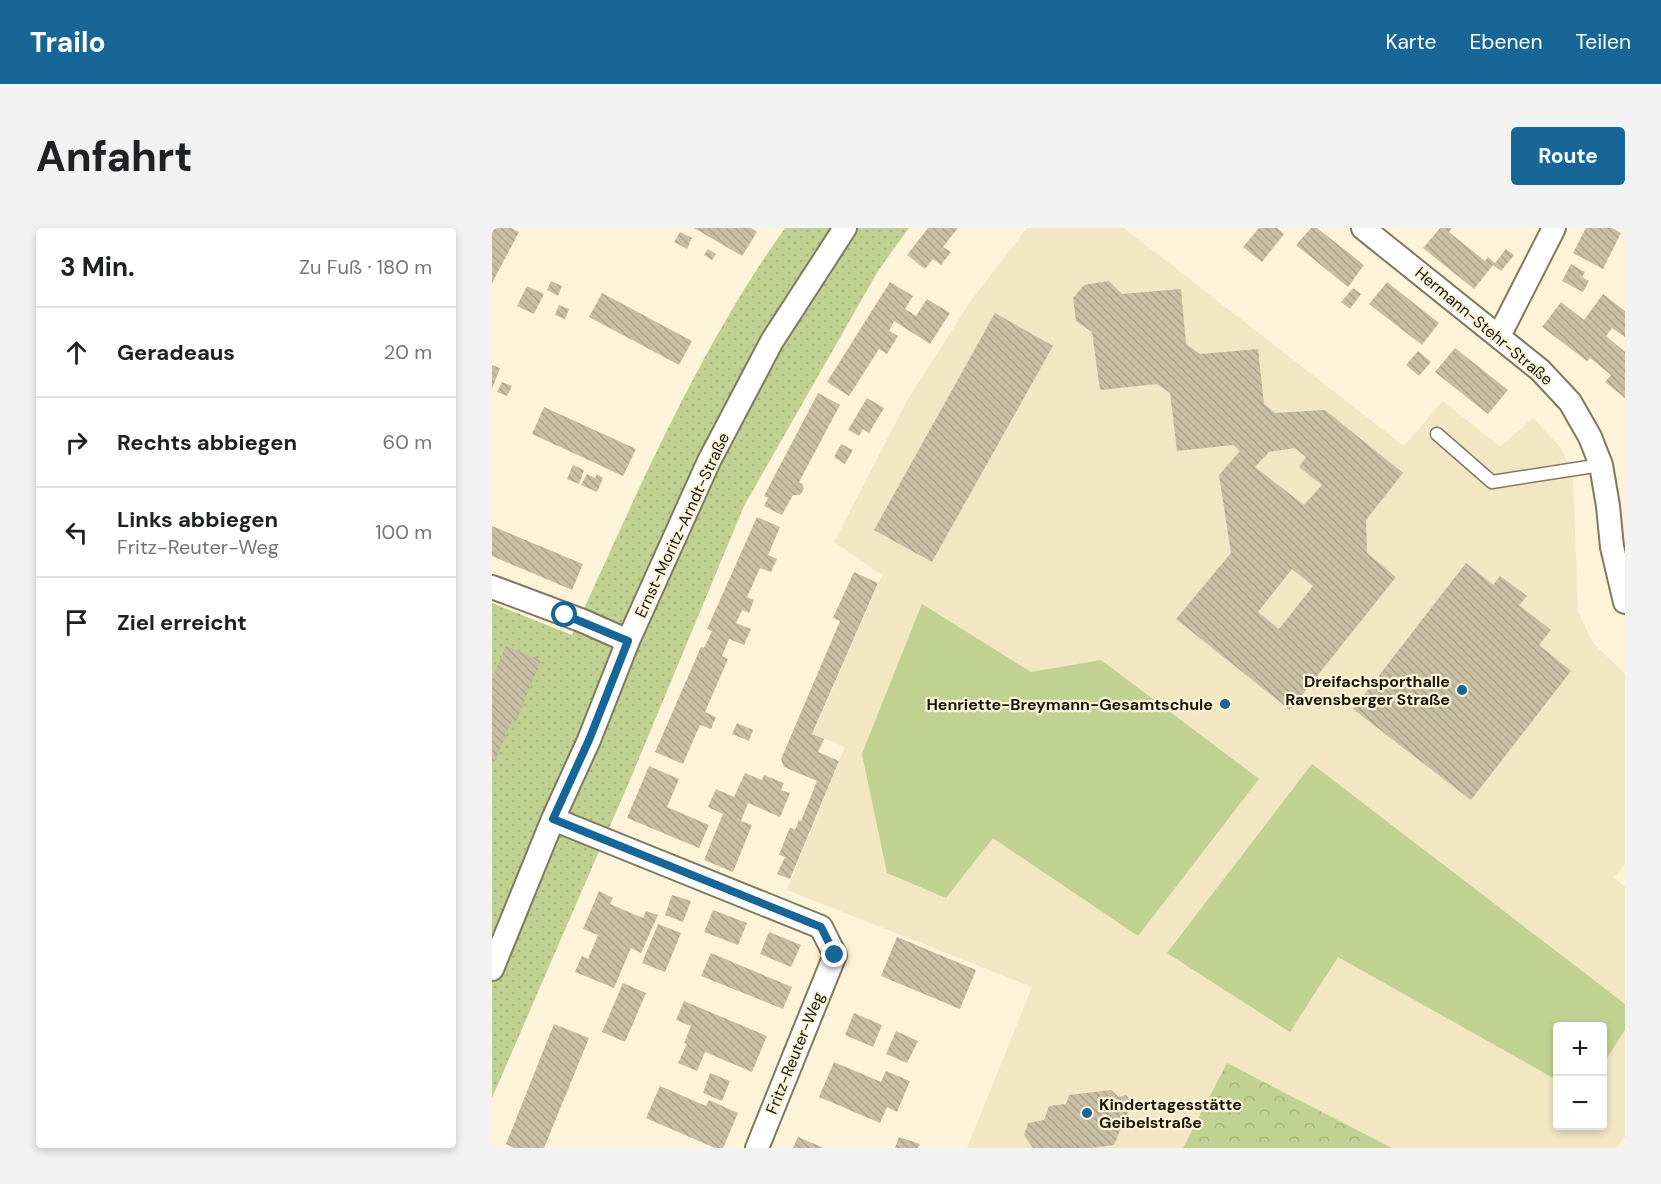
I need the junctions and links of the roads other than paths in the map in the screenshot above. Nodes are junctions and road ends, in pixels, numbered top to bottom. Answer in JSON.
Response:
{"nodes":[{"id":1,"x":845,"y":228,"type":"edge"},
{"id":2,"x":1364,"y":228,"type":"edge"},
{"id":3,"x":1554,"y":228,"type":"edge"},
{"id":4,"x":1499,"y":336,"type":"junction"},
{"id":5,"x":1437,"y":434,"type":"dead end"},
{"id":6,"x":1601,"y":465,"type":"junction"},
{"id":7,"x":1614,"y":520,"type":"edge"},
{"id":8,"x":492,"y":587,"type":"edge"},
{"id":9,"x":1625,"y":602,"type":"edge"},
{"id":10,"x":628,"y":641,"type":"junction"},
{"id":11,"x":553,"y":819,"type":"junction"},
{"id":12,"x":492,"y":969,"type":"edge"},
{"id":13,"x":757,"y":1148,"type":"edge"}],
"edges":[{"from":1,"to":10,"type":"street","name":"Ernst-Moritz-Arndt-Straße"},
{"from":2,"to":4,"type":"street","name":"Hermann-Stehr-Straße"},
{"from":3,"to":4,"type":"street"},
{"from":4,"to":6,"type":"street","name":"Hermann-Stehr-Straße"},
{"from":5,"to":6,"type":"lane"},
{"from":6,"to":7,"type":"street","name":"Hermann-Stehr-Straße"},
{"from":7,"to":9,"type":"street","name":"Hermann-Stehr-Straße"},
{"from":8,"to":10,"type":"street"},
{"from":10,"to":11,"type":"street","name":"Ernst-Moritz-Arndt-Straße"},
{"from":11,"to":12,"type":"street","name":"Ernst-Moritz-Arndt-Straße"},
{"from":11,"to":13,"type":"street","name":"Fritz-Reuter-Weg"}]}
